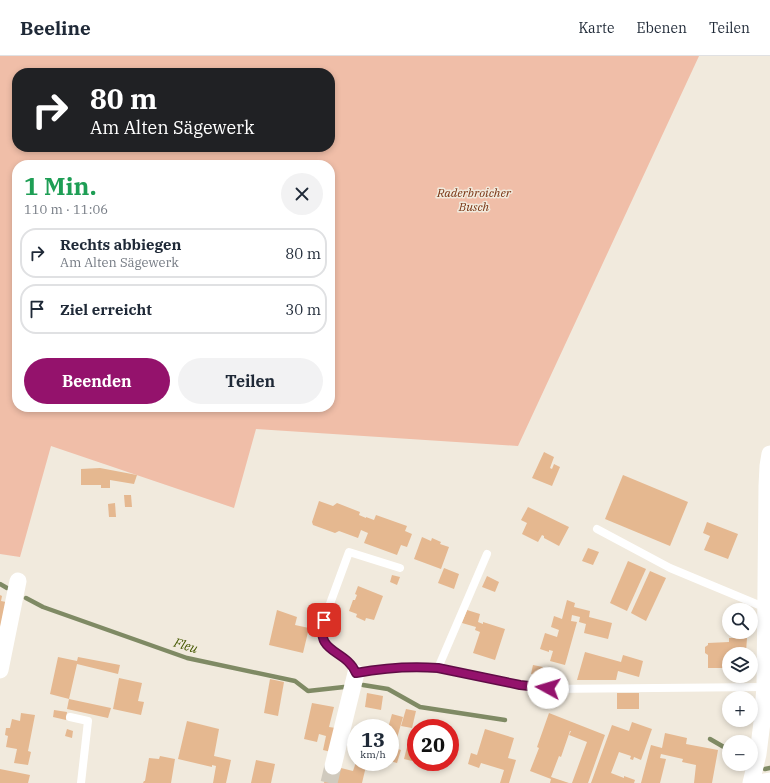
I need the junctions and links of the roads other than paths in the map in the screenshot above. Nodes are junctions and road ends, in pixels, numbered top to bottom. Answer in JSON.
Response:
{"nodes":[{"id":1,"x":770,"y":454,"type":"edge"},
{"id":2,"x":597,"y":529,"type":"dead end"},
{"id":3,"x":487,"y":554,"type":"dead end"},
{"id":4,"x":400,"y":568,"type":"dead end"},
{"id":5,"x":18,"y":581,"type":"dead end"},
{"id":6,"x":766,"y":608,"type":"junction"},
{"id":7,"x":438,"y":668,"type":"junction"},
{"id":8,"x":0,"y":670,"type":"edge"},
{"id":9,"x":356,"y":673,"type":"junction"},
{"id":10,"x":768,"y":687,"type":"edge"},
{"id":11,"x":70,"y":717,"type":"dead end"},
{"id":12,"x":333,"y":766,"type":"tunnel mouth"},
{"id":13,"x":770,"y":780,"type":"edge"},
{"id":14,"x":81,"y":783,"type":"edge"},
{"id":15,"x":752,"y":783,"type":"edge"},
{"id":16,"x":759,"y":783,"type":"edge"}],
"edges":[{"from":1,"to":6,"type":"street"},
{"from":2,"to":6,"type":"lane"},
{"from":3,"to":7,"type":"lane"},
{"from":4,"to":9,"type":"lane"},
{"from":5,"to":8,"type":"street"},
{"from":6,"to":10,"type":"street"},
{"from":7,"to":9,"type":"lane"},
{"from":7,"to":10,"type":"lane"},
{"from":9,"to":12,"type":"street"},
{"from":10,"to":15,"type":"street"},
{"from":11,"to":14,"type":"lane"},
{"from":13,"to":16,"type":"street"}]}
